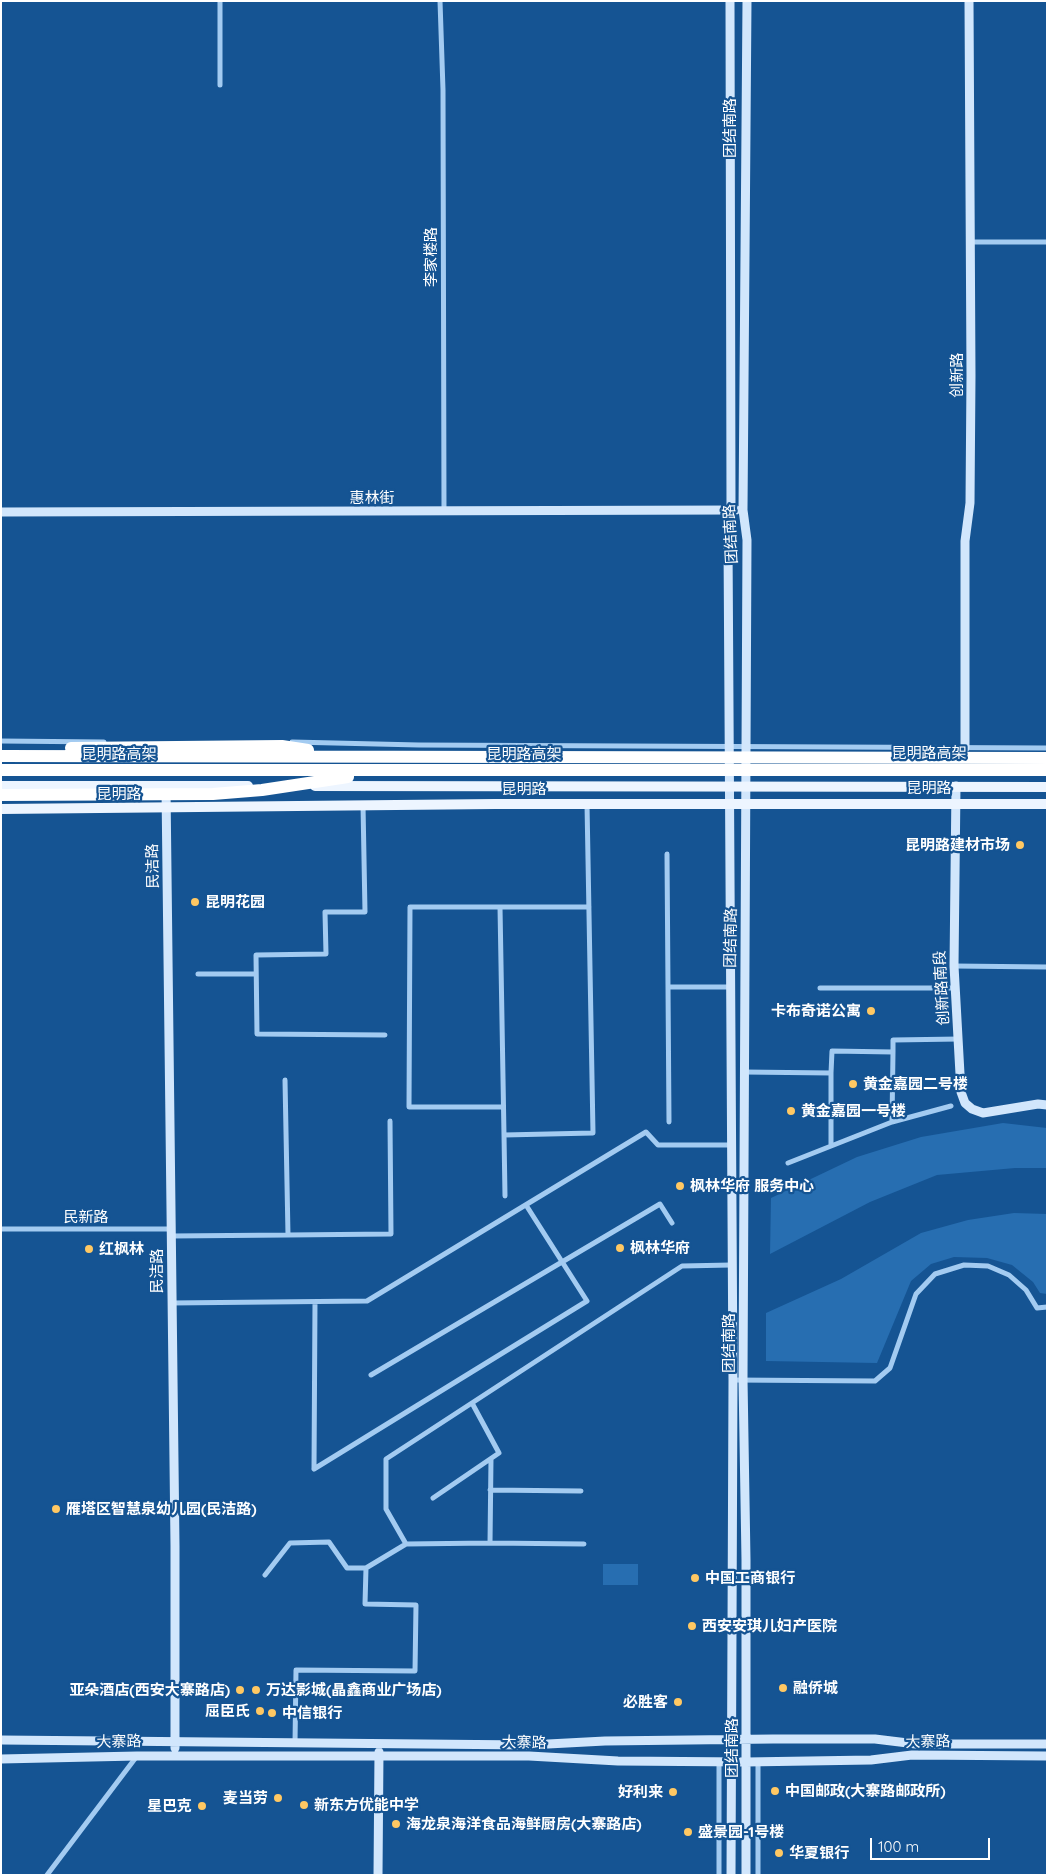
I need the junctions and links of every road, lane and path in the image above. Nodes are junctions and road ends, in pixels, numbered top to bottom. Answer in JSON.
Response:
{"nodes":[{"id":1,"x":220,"y":1,"type":"edge"},
{"id":2,"x":440,"y":1,"type":"edge"},
{"id":3,"x":730,"y":1,"type":"edge"},
{"id":4,"x":746,"y":1,"type":"edge"},
{"id":5,"x":969,"y":1,"type":"edge"},
{"id":6,"x":220,"y":85,"type":"dead end"},
{"id":7,"x":969,"y":242,"type":"junction"},
{"id":8,"x":1047,"y":242,"type":"edge"},
{"id":9,"x":731,"y":510,"type":"junction"},
{"id":10,"x":743,"y":510,"type":"junction"},
{"id":11,"x":1,"y":512,"type":"edge"},
{"id":12,"x":444,"y":512,"type":"junction"},
{"id":13,"x":1,"y":741,"type":"edge"},
{"id":14,"x":728,"y":746,"type":"junction"},
{"id":15,"x":747,"y":746,"type":"junction"},
{"id":16,"x":1,"y":748,"type":"edge"},
{"id":17,"x":965,"y":748,"type":"junction"},
{"id":18,"x":1047,"y":748,"type":"edge"},
{"id":19,"x":1,"y":756,"type":"edge"},
{"id":20,"x":353,"y":756,"type":"junction"},
{"id":21,"x":1047,"y":758,"type":"edge"},
{"id":22,"x":1,"y":770,"type":"edge"},
{"id":23,"x":980,"y":770,"type":"junction"},
{"id":24,"x":1047,"y":770,"type":"edge"},
{"id":25,"x":387,"y":771,"type":"junction"},
{"id":26,"x":1047,"y":777,"type":"edge"},
{"id":27,"x":1,"y":786,"type":"edge"},
{"id":28,"x":166,"y":786,"type":"junction"},
{"id":29,"x":956,"y":786,"type":"junction"},
{"id":30,"x":729,"y":787,"type":"junction"},
{"id":31,"x":746,"y":787,"type":"junction"},
{"id":32,"x":1047,"y":787,"type":"edge"},
{"id":33,"x":1,"y":795,"type":"edge"},
{"id":34,"x":956,"y":803,"type":"junction"},
{"id":35,"x":587,"y":804,"type":"junction"},
{"id":36,"x":730,"y":804,"type":"junction"},
{"id":37,"x":746,"y":804,"type":"junction"},
{"id":38,"x":1047,"y":804,"type":"edge"},
{"id":39,"x":363,"y":805,"type":"junction"},
{"id":40,"x":1,"y":809,"type":"edge"},
{"id":41,"x":166,"y":809,"type":"junction"},
{"id":42,"x":667,"y":854,"type":"dead end"},
{"id":43,"x":500,"y":907,"type":"junction"},
{"id":44,"x":589,"y":907,"type":"junction"},
{"id":45,"x":954,"y":966,"type":"junction"},
{"id":46,"x":1047,"y":967,"type":"edge"},
{"id":47,"x":198,"y":974,"type":"dead end"},
{"id":48,"x":256,"y":974,"type":"junction"},
{"id":49,"x":668,"y":987,"type":"junction"},
{"id":50,"x":731,"y":987,"type":"junction"},
{"id":51,"x":820,"y":988,"type":"dead end"},
{"id":52,"x":955,"y":988,"type":"junction"},
{"id":53,"x":385,"y":1035,"type":"dead end"},
{"id":54,"x":959,"y":1039,"type":"junction"},
{"id":55,"x":893,"y":1052,"type":"junction"},
{"id":56,"x":743,"y":1072,"type":"junction"},
{"id":57,"x":831,"y":1073,"type":"junction"},
{"id":58,"x":285,"y":1080,"type":"dead end"},
{"id":59,"x":1047,"y":1105,"type":"edge"},
{"id":60,"x":951,"y":1106,"type":"dead end"},
{"id":61,"x":503,"y":1107,"type":"junction"},
{"id":62,"x":390,"y":1121,"type":"dead end"},
{"id":63,"x":669,"y":1122,"type":"dead end"},
{"id":64,"x":892,"y":1122,"type":"junction"},
{"id":65,"x":504,"y":1135,"type":"junction"},
{"id":66,"x":732,"y":1144,"type":"junction"},
{"id":67,"x":831,"y":1145,"type":"junction"},
{"id":68,"x":788,"y":1163,"type":"dead end"},
{"id":69,"x":505,"y":1196,"type":"dead end"},
{"id":70,"x":526,"y":1206,"type":"junction"},
{"id":71,"x":672,"y":1224,"type":"dead end"},
{"id":72,"x":1,"y":1229,"type":"edge"},
{"id":73,"x":170,"y":1233,"type":"junction"},
{"id":74,"x":288,"y":1235,"type":"junction"},
{"id":75,"x":563,"y":1263,"type":"junction"},
{"id":76,"x":731,"y":1265,"type":"junction"},
{"id":77,"x":315,"y":1302,"type":"junction"},
{"id":78,"x":170,"y":1303,"type":"junction"},
{"id":79,"x":1047,"y":1307,"type":"edge"},
{"id":80,"x":371,"y":1375,"type":"dead end"},
{"id":81,"x":738,"y":1380,"type":"junction"},
{"id":82,"x":472,"y":1403,"type":"junction"},
{"id":83,"x":491,"y":1459,"type":"junction"},
{"id":84,"x":490,"y":1490,"type":"junction"},
{"id":85,"x":582,"y":1491,"type":"dead end"},
{"id":86,"x":433,"y":1498,"type":"dead end"},
{"id":87,"x":490,"y":1543,"type":"junction"},
{"id":88,"x":406,"y":1544,"type":"junction"},
{"id":89,"x":584,"y":1544,"type":"dead end"},
{"id":90,"x":366,"y":1568,"type":"junction"},
{"id":91,"x":265,"y":1575,"type":"dead end"},
{"id":92,"x":731,"y":1739,"type":"junction"},
{"id":93,"x":746,"y":1739,"type":"junction"},
{"id":94,"x":1,"y":1740,"type":"edge"},
{"id":95,"x":175,"y":1743,"type":"junction"},
{"id":96,"x":295,"y":1743,"type":"junction"},
{"id":97,"x":379,"y":1744,"type":"junction"},
{"id":98,"x":1047,"y":1744,"type":"edge"},
{"id":99,"x":137,"y":1756,"type":"junction"},
{"id":100,"x":174,"y":1756,"type":"junction"},
{"id":101,"x":380,"y":1756,"type":"junction"},
{"id":102,"x":1047,"y":1756,"type":"edge"},
{"id":103,"x":1,"y":1759,"type":"edge"},
{"id":104,"x":719,"y":1761,"type":"junction"},
{"id":105,"x":730,"y":1761,"type":"junction"},
{"id":106,"x":746,"y":1762,"type":"junction"},
{"id":107,"x":758,"y":1762,"type":"junction"},
{"id":108,"x":47,"y":1875,"type":"edge"},
{"id":109,"x":378,"y":1875,"type":"edge"},
{"id":110,"x":719,"y":1875,"type":"edge"},
{"id":111,"x":731,"y":1875,"type":"edge"},
{"id":112,"x":746,"y":1875,"type":"edge"},
{"id":113,"x":758,"y":1875,"type":"edge"}],
"edges":[{"from":1,"to":6,"type":"street"},
{"from":2,"to":12,"type":"street","name":"李家楼路"},
{"from":3,"to":9,"type":"main road","name":"团结南路"},
{"from":4,"to":10,"type":"main road","name":"团结南路"},
{"from":5,"to":7,"type":"main road","name":"创新路"},
{"from":7,"to":8,"type":"street"},
{"from":7,"to":17,"type":"main road","name":"创新路"},
{"from":9,"to":10,"type":"main road","name":"惠林街"},
{"from":9,"to":12,"type":"main road","name":"惠林街"},
{"from":9,"to":14,"type":"main road","name":"团结南路"},
{"from":10,"to":15,"type":"main road","name":"团结南路"},
{"from":11,"to":12,"type":"main road","name":"惠林街"},
{"from":13,"to":14,"type":"street"},
{"from":14,"to":15,"type":"street"},
{"from":14,"to":30,"type":"main road","name":"团结南路"},
{"from":15,"to":17,"type":"street"},
{"from":15,"to":31,"type":"main road","name":"团结南路"},
{"from":16,"to":20,"type":"highway"},
{"from":17,"to":18,"type":"street"},
{"from":17,"to":29,"type":"street"},
{"from":19,"to":20,"type":"highway","name":"昆明路高架"},
{"from":20,"to":21,"type":"highway","name":"昆明路高架"},
{"from":22,"to":25,"type":"highway","name":"昆明路高架"},
{"from":23,"to":24,"type":"highway","name":"昆明路高架"},
{"from":23,"to":25,"type":"highway","name":"昆明路高架"},
{"from":23,"to":26,"type":"highway"},
{"from":25,"to":33,"type":"highway"},
{"from":27,"to":28,"type":"main road","name":"昆明路"},
{"from":28,"to":30,"type":"main road","name":"昆明路"},
{"from":28,"to":41,"type":"main road","name":"民洁路"},
{"from":29,"to":31,"type":"main road","name":"昆明路"},
{"from":29,"to":32,"type":"main road","name":"昆明路"},
{"from":29,"to":34,"type":"main road","name":"创新路南段"},
{"from":30,"to":31,"type":"main road","name":"昆明路"},
{"from":30,"to":36,"type":"main road","name":"团结南路"},
{"from":31,"to":37,"type":"main road","name":"团结南路"},
{"from":34,"to":37,"type":"main road","name":"昆明路"},
{"from":34,"to":38,"type":"main road","name":"昆明路"},
{"from":34,"to":45,"type":"main road","name":"创新路南段"},
{"from":35,"to":36,"type":"main road","name":"昆明路"},
{"from":35,"to":39,"type":"main road","name":"昆明路"},
{"from":35,"to":44,"type":"street"},
{"from":36,"to":37,"type":"main road","name":"昆明路"},
{"from":36,"to":50,"type":"main road","name":"团结南路"},
{"from":37,"to":56,"type":"main road","name":"团结南路"},
{"from":39,"to":41,"type":"main road","name":"昆明路"},
{"from":39,"to":48,"type":"street"},
{"from":40,"to":41,"type":"main road","name":"昆明路"},
{"from":41,"to":73,"type":"main road","name":"民洁路"},
{"from":42,"to":49,"type":"street"},
{"from":43,"to":44,"type":"street"},
{"from":43,"to":61,"type":"street"},
{"from":43,"to":61,"type":"street"},
{"from":44,"to":65,"type":"street"},
{"from":45,"to":46,"type":"street"},
{"from":45,"to":52,"type":"main road","name":"创新路南段"},
{"from":47,"to":48,"type":"street"},
{"from":48,"to":53,"type":"street"},
{"from":49,"to":50,"type":"street"},
{"from":49,"to":63,"type":"street"},
{"from":50,"to":66,"type":"main road","name":"团结南路"},
{"from":51,"to":52,"type":"street"},
{"from":52,"to":54,"type":"main road","name":"创新路南段"},
{"from":54,"to":55,"type":"street"},
{"from":54,"to":59,"type":"main road","name":"创新路南段"},
{"from":55,"to":57,"type":"street"},
{"from":55,"to":64,"type":"street"},
{"from":56,"to":57,"type":"street"},
{"from":56,"to":81,"type":"main road","name":"团结南路"},
{"from":57,"to":67,"type":"street"},
{"from":58,"to":74,"type":"street"},
{"from":60,"to":64,"type":"street"},
{"from":61,"to":65,"type":"street"},
{"from":62,"to":74,"type":"street","name":"民新路"},
{"from":64,"to":67,"type":"street"},
{"from":65,"to":69,"type":"street"},
{"from":66,"to":70,"type":"street"},
{"from":66,"to":76,"type":"main road","name":"团结南路"},
{"from":67,"to":68,"type":"street"},
{"from":70,"to":75,"type":"street"},
{"from":70,"to":77,"type":"street"},
{"from":71,"to":75,"type":"street"},
{"from":72,"to":73,"type":"street","name":"民新路"},
{"from":73,"to":74,"type":"street","name":"民新路"},
{"from":73,"to":78,"type":"main road","name":"民洁路"},
{"from":75,"to":77,"type":"street"},
{"from":75,"to":80,"type":"street"},
{"from":76,"to":81,"type":"main road","name":"团结南路"},
{"from":76,"to":82,"type":"street"},
{"from":77,"to":78,"type":"street"},
{"from":78,"to":95,"type":"main road","name":"民洁路"},
{"from":79,"to":81,"type":"street"},
{"from":81,"to":92,"type":"main road","name":"团结南路"},
{"from":81,"to":93,"type":"main road","name":"团结南路"},
{"from":82,"to":83,"type":"street"},
{"from":82,"to":88,"type":"street"},
{"from":83,"to":84,"type":"street"},
{"from":83,"to":86,"type":"street"},
{"from":84,"to":85,"type":"street"},
{"from":84,"to":87,"type":"street"},
{"from":87,"to":88,"type":"street"},
{"from":87,"to":89,"type":"street"},
{"from":88,"to":90,"type":"street"},
{"from":90,"to":91,"type":"street"},
{"from":90,"to":96,"type":"street"},
{"from":92,"to":93,"type":"main road","name":"大寨路"},
{"from":92,"to":97,"type":"main road","name":"大寨路"},
{"from":92,"to":105,"type":"main road","name":"团结南路"},
{"from":93,"to":98,"type":"main road","name":"大寨路"},
{"from":93,"to":106,"type":"main road","name":"团结南路"},
{"from":94,"to":95,"type":"main road","name":"大寨路"},
{"from":95,"to":96,"type":"main road","name":"大寨路"},
{"from":95,"to":100,"type":"main road","name":"民洁路"},
{"from":96,"to":97,"type":"main road","name":"大寨路"},
{"from":97,"to":101,"type":"main road"},
{"from":99,"to":100,"type":"main road","name":"大寨路"},
{"from":99,"to":103,"type":"main road","name":"大寨路"},
{"from":99,"to":108,"type":"street"},
{"from":100,"to":101,"type":"main road","name":"大寨路"},
{"from":101,"to":104,"type":"main road","name":"大寨路"},
{"from":101,"to":109,"type":"main road"},
{"from":102,"to":107,"type":"main road","name":"大寨路"},
{"from":104,"to":105,"type":"main road","name":"大寨路"},
{"from":104,"to":110,"type":"street"},
{"from":105,"to":106,"type":"main road","name":"大寨路"},
{"from":105,"to":111,"type":"main road","name":"团结南路"},
{"from":106,"to":107,"type":"main road","name":"大寨路"},
{"from":106,"to":112,"type":"main road","name":"团结南路"},
{"from":107,"to":113,"type":"street"}]}
